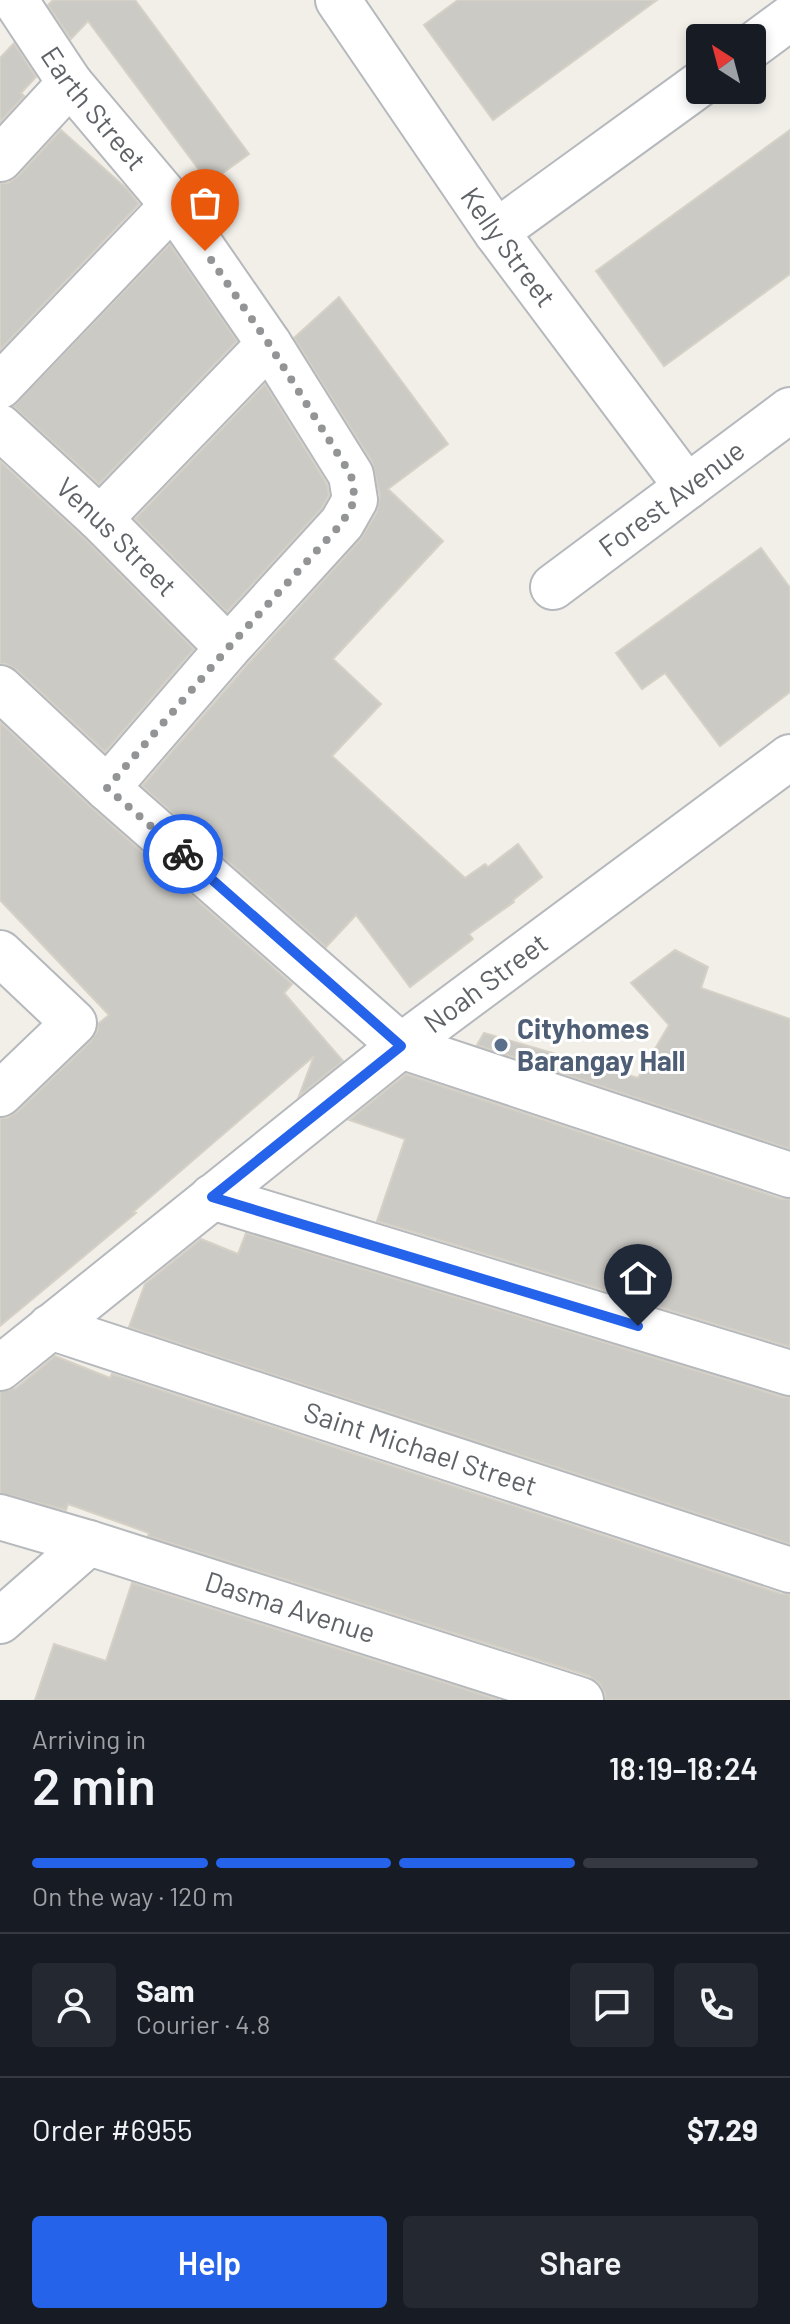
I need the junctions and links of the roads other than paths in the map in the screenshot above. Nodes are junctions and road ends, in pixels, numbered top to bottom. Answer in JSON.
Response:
{"nodes":[{"id":1,"x":15,"y":0,"type":"edge"},
{"id":2,"x":338,"y":0,"type":"edge"},
{"id":3,"x":790,"y":18,"type":"edge"},
{"id":4,"x":766,"y":36,"type":"edge"},
{"id":5,"x":70,"y":83,"type":"junction"},
{"id":6,"x":686,"y":94,"type":"edge"},
{"id":7,"x":0,"y":159,"type":"edge"},
{"id":8,"x":173,"y":205,"type":"junction"},
{"id":9,"x":496,"y":232,"type":"junction"},
{"id":10,"x":269,"y":344,"type":"junction"},
{"id":11,"x":0,"y":386,"type":"edge"},
{"id":12,"x":790,"y":410,"type":"edge"},
{"id":13,"x":0,"y":427,"type":"edge"},
{"id":14,"x":687,"y":487,"type":"junction"},
{"id":15,"x":100,"y":519,"type":"junction"},
{"id":16,"x":553,"y":587,"type":"dead end"},
{"id":17,"x":228,"y":648,"type":"junction"},
{"id":18,"x":0,"y":688,"type":"edge"},
{"id":19,"x":790,"y":757,"type":"edge"},
{"id":20,"x":107,"y":788,"type":"junction"},
{"id":21,"x":0,"y":953,"type":"edge"},
{"id":22,"x":401,"y":1046,"type":"junction"},
{"id":23,"x":0,"y":1094,"type":"edge"},
{"id":24,"x":790,"y":1175,"type":"edge"},
{"id":25,"x":212,"y":1197,"type":"junction"},
{"id":26,"x":50,"y":1327,"type":"junction"},
{"id":27,"x":0,"y":1368,"type":"edge"},
{"id":28,"x":790,"y":1373,"type":"edge"},
{"id":29,"x":0,"y":1517,"type":"edge"},
{"id":30,"x":89,"y":1543,"type":"junction"},
{"id":31,"x":790,"y":1570,"type":"edge"},
{"id":32,"x":0,"y":1621,"type":"edge"},
{"id":33,"x":581,"y":1700,"type":"edge"}],
"edges":[{"from":1,"to":5,"type":"street","name":"Earth Street"},
{"from":2,"to":9,"type":"street","name":"Kelly Street"},
{"from":3,"to":4,"type":"street"},
{"from":5,"to":7,"type":"street"},
{"from":5,"to":8,"type":"street","name":"Earth Street"},
{"from":6,"to":9,"type":"street"},
{"from":8,"to":10,"type":"street","name":"Earth Street"},
{"from":8,"to":11,"type":"street"},
{"from":9,"to":14,"type":"street","name":"Kelly Street"},
{"from":10,"to":15,"type":"street"},
{"from":10,"to":17,"type":"street","name":"Earth Street"},
{"from":12,"to":14,"type":"street","name":"Forest Avenue"},
{"from":13,"to":15,"type":"street","name":"Venus Street"},
{"from":14,"to":16,"type":"street","name":"Forest Avenue"},
{"from":15,"to":17,"type":"street","name":"Venus Street"},
{"from":17,"to":20,"type":"street","name":"Earth Street"},
{"from":18,"to":20,"type":"street"},
{"from":19,"to":22,"type":"street","name":"Noah Street"},
{"from":20,"to":22,"type":"street"},
{"from":21,"to":23,"type":"street"},
{"from":22,"to":24,"type":"street"},
{"from":22,"to":25,"type":"street","name":"Noah Street"},
{"from":25,"to":26,"type":"street","name":"Noah Street"},
{"from":25,"to":28,"type":"street"},
{"from":26,"to":27,"type":"street","name":"Noah Street"},
{"from":26,"to":31,"type":"street","name":"Saint Michael Street"},
{"from":29,"to":30,"type":"street","name":"Dasma Avenue"},
{"from":30,"to":32,"type":"street"},
{"from":30,"to":33,"type":"street","name":"Dasma Avenue"}]}
